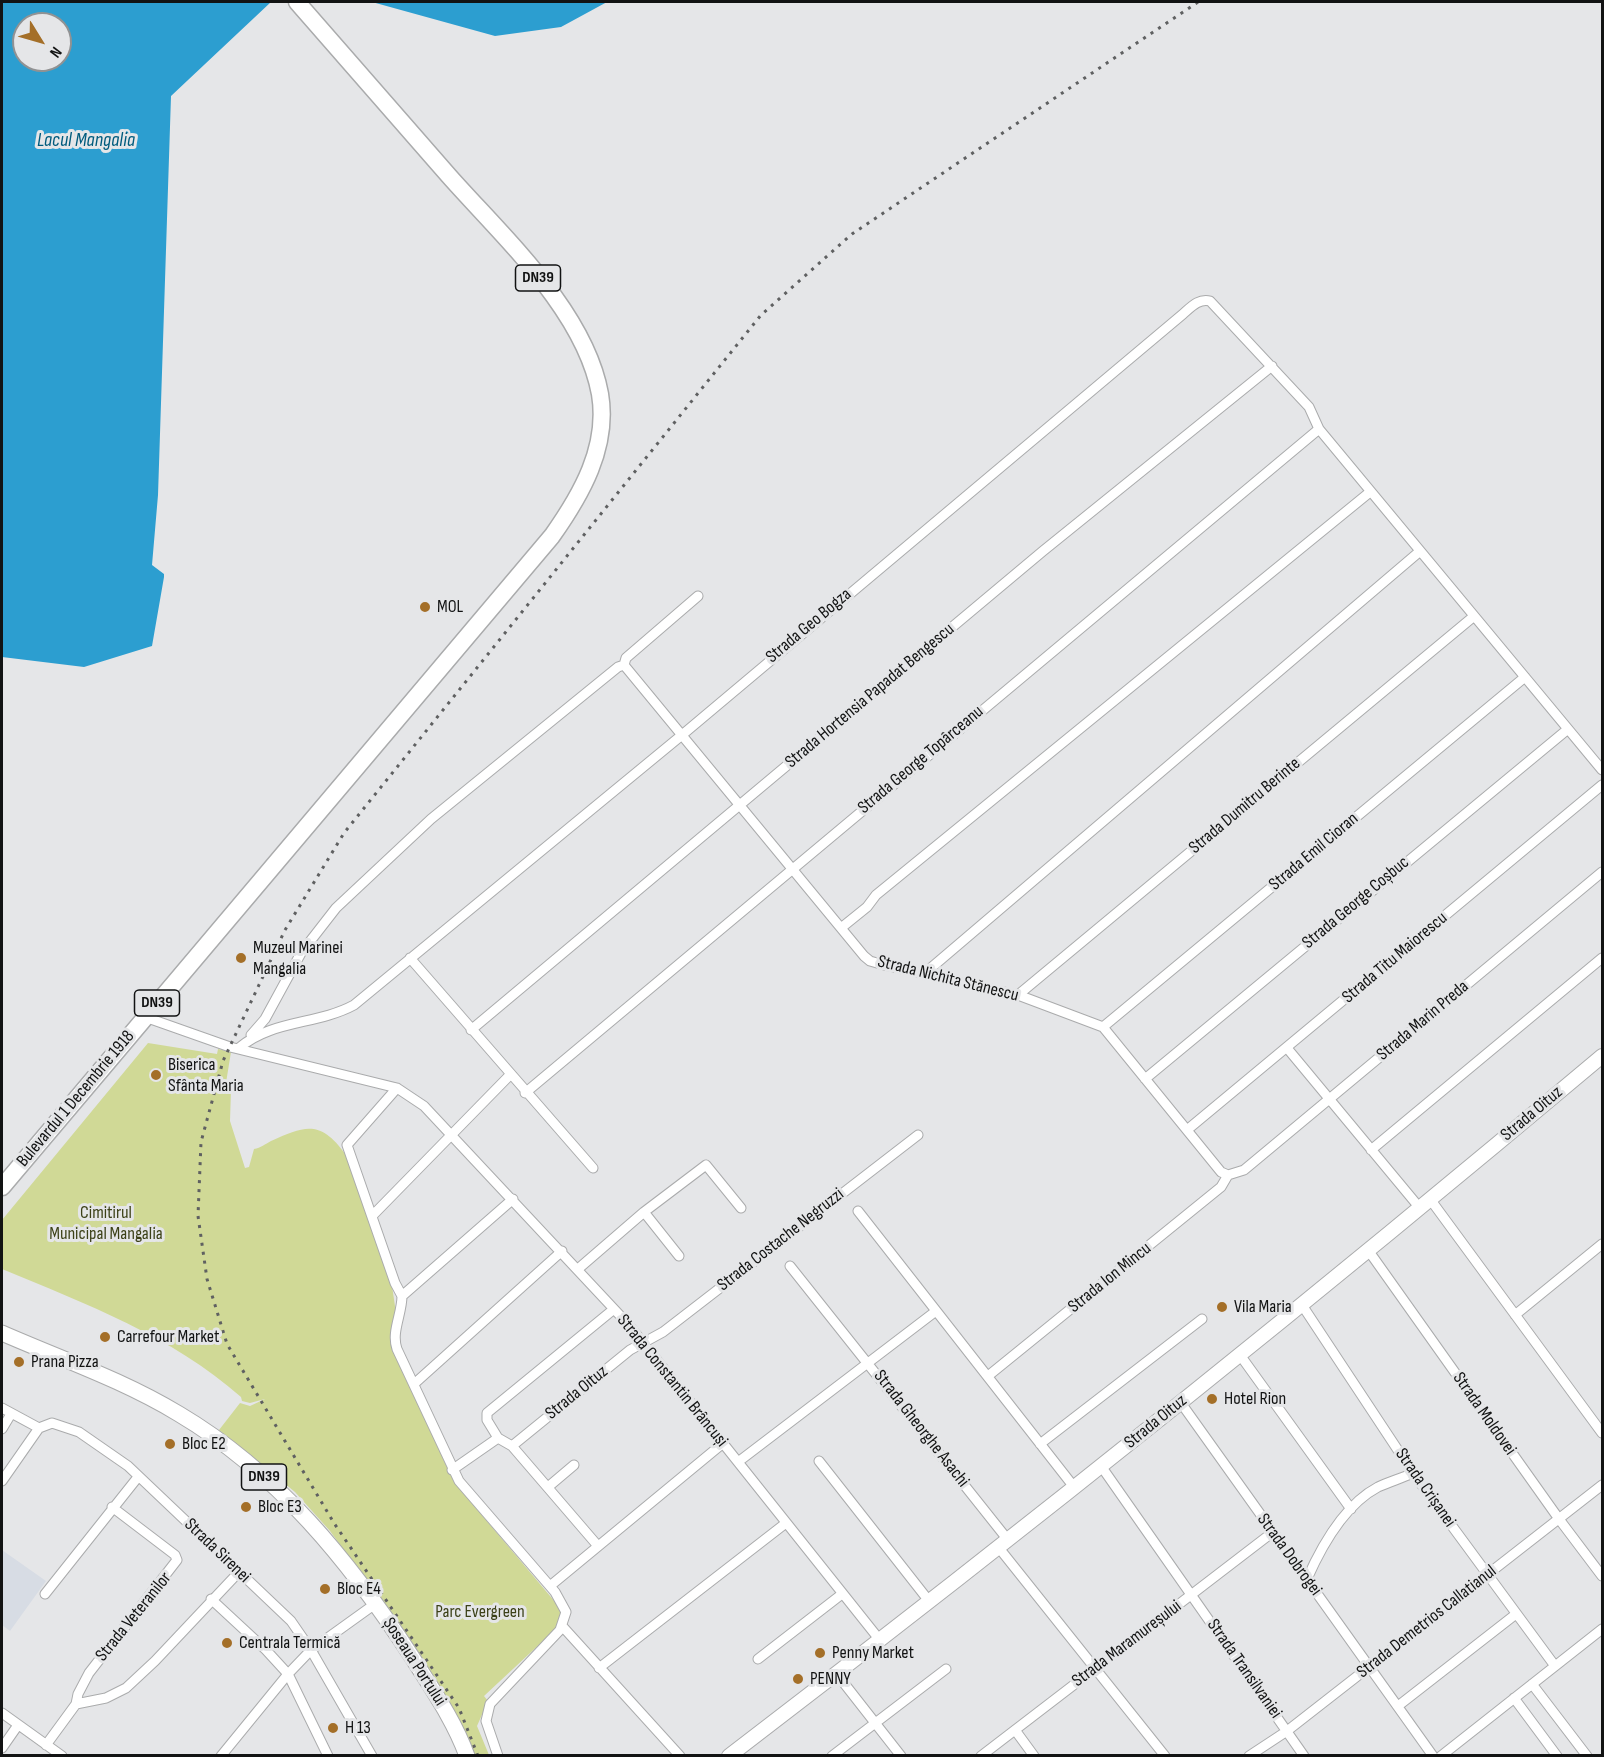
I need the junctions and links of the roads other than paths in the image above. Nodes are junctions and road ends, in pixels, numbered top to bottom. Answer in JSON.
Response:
{"nodes":[{"id":1,"x":297,"y":2,"type":"edge"},
{"id":2,"x":1272,"y":366,"type":"junction"},
{"id":3,"x":1319,"y":429,"type":"junction"},
{"id":4,"x":1370,"y":492,"type":"junction"},
{"id":5,"x":1419,"y":552,"type":"junction"},
{"id":6,"x":698,"y":596,"type":"dead end"},
{"id":7,"x":1473,"y":617,"type":"junction"},
{"id":8,"x":624,"y":665,"type":"junction"},
{"id":9,"x":1525,"y":676,"type":"junction"},
{"id":10,"x":1568,"y":729,"type":"junction"},
{"id":11,"x":682,"y":735,"type":"junction"},
{"id":12,"x":1602,"y":770,"type":"edge"},
{"id":13,"x":1602,"y":785,"type":"edge"},
{"id":14,"x":740,"y":806,"type":"junction"},
{"id":15,"x":792,"y":868,"type":"junction"},
{"id":16,"x":1602,"y":872,"type":"edge"},
{"id":17,"x":841,"y":928,"type":"junction"},
{"id":18,"x":410,"y":958,"type":"junction"},
{"id":19,"x":1602,"y":958,"type":"edge"},
{"id":20,"x":925,"y":973,"type":"junction"},
{"id":21,"x":1018,"y":995,"type":"junction"},
{"id":22,"x":145,"y":1017,"type":"junction"},
{"id":23,"x":1103,"y":1027,"type":"junction"},
{"id":24,"x":471,"y":1030,"type":"junction"},
{"id":25,"x":247,"y":1041,"type":"junction"},
{"id":26,"x":239,"y":1048,"type":"junction"},
{"id":27,"x":1287,"y":1048,"type":"junction"},
{"id":28,"x":1602,"y":1056,"type":"edge"},
{"id":29,"x":510,"y":1075,"type":"junction"},
{"id":30,"x":1145,"y":1079,"type":"junction"},
{"id":31,"x":397,"y":1088,"type":"junction"},
{"id":32,"x":525,"y":1092,"type":"junction"},
{"id":33,"x":1328,"y":1100,"type":"junction"},
{"id":34,"x":1187,"y":1130,"type":"junction"},
{"id":35,"x":451,"y":1135,"type":"junction"},
{"id":36,"x":918,"y":1135,"type":"dead end"},
{"id":37,"x":1371,"y":1150,"type":"junction"},
{"id":38,"x":593,"y":1168,"type":"dead end"},
{"id":39,"x":1228,"y":1175,"type":"junction"},
{"id":40,"x":2,"y":1187,"type":"edge"},
{"id":41,"x":513,"y":1199,"type":"junction"},
{"id":42,"x":1424,"y":1203,"type":"junction"},
{"id":43,"x":741,"y":1208,"type":"dead end"},
{"id":44,"x":858,"y":1211,"type":"dead end"},
{"id":45,"x":644,"y":1212,"type":"junction"},
{"id":46,"x":374,"y":1215,"type":"junction"},
{"id":47,"x":1602,"y":1244,"type":"edge"},
{"id":48,"x":1368,"y":1250,"type":"junction"},
{"id":49,"x":562,"y":1251,"type":"junction"},
{"id":50,"x":679,"y":1256,"type":"dead end"},
{"id":51,"x":790,"y":1266,"type":"dead end"},
{"id":52,"x":578,"y":1269,"type":"junction"},
{"id":53,"x":402,"y":1296,"type":"junction"},
{"id":54,"x":1302,"y":1305,"type":"junction"},
{"id":55,"x":614,"y":1309,"type":"junction"},
{"id":56,"x":936,"y":1311,"type":"junction"},
{"id":57,"x":1515,"y":1315,"type":"junction"},
{"id":58,"x":1202,"y":1319,"type":"dead end"},
{"id":59,"x":2,"y":1333,"type":"edge"},
{"id":60,"x":642,"y":1341,"type":"junction"},
{"id":61,"x":1240,"y":1355,"type":"junction"},
{"id":62,"x":868,"y":1362,"type":"junction"},
{"id":63,"x":988,"y":1376,"type":"junction"},
{"id":64,"x":414,"y":1384,"type":"junction"},
{"id":65,"x":1181,"y":1403,"type":"junction"},
{"id":66,"x":2,"y":1408,"type":"edge"},
{"id":67,"x":11,"y":1414,"type":"junction"},
{"id":68,"x":39,"y":1428,"type":"junction"},
{"id":69,"x":2,"y":1430,"type":"edge"},
{"id":70,"x":1601,"y":1430,"type":"edge"},
{"id":71,"x":498,"y":1438,"type":"junction"},
{"id":72,"x":722,"y":1444,"type":"junction"},
{"id":73,"x":1040,"y":1444,"type":"junction"},
{"id":74,"x":512,"y":1446,"type":"junction"},
{"id":75,"x":819,"y":1461,"type":"dead end"},
{"id":76,"x":738,"y":1462,"type":"junction"},
{"id":77,"x":574,"y":1465,"type":"dead end"},
{"id":78,"x":1101,"y":1466,"type":"junction"},
{"id":79,"x":452,"y":1470,"type":"junction"},
{"id":80,"x":1413,"y":1473,"type":"junction"},
{"id":81,"x":138,"y":1477,"type":"junction"},
{"id":82,"x":2,"y":1481,"type":"edge"},
{"id":83,"x":1602,"y":1485,"type":"edge"},
{"id":84,"x":548,"y":1487,"type":"junction"},
{"id":85,"x":1074,"y":1487,"type":"junction"},
{"id":86,"x":112,"y":1507,"type":"junction"},
{"id":87,"x":1351,"y":1509,"type":"junction"},
{"id":88,"x":1559,"y":1519,"type":"junction"},
{"id":89,"x":786,"y":1523,"type":"junction"},
{"id":90,"x":1273,"y":1532,"type":"junction"},
{"id":91,"x":1004,"y":1544,"type":"junction"},
{"id":92,"x":598,"y":1546,"type":"junction"},
{"id":93,"x":238,"y":1573,"type":"junction"},
{"id":94,"x":1488,"y":1575,"type":"junction"},
{"id":95,"x":1602,"y":1576,"type":"edge"},
{"id":96,"x":1307,"y":1579,"type":"junction"},
{"id":97,"x":550,"y":1586,"type":"junction"},
{"id":98,"x":45,"y":1594,"type":"dead end"},
{"id":99,"x":842,"y":1594,"type":"junction"},
{"id":100,"x":1192,"y":1594,"type":"junction"},
{"id":101,"x":211,"y":1599,"type":"junction"},
{"id":102,"x":929,"y":1601,"type":"junction"},
{"id":103,"x":375,"y":1604,"type":"junction"},
{"id":104,"x":1516,"y":1614,"type":"junction"},
{"id":105,"x":563,"y":1627,"type":"junction"},
{"id":106,"x":1602,"y":1629,"type":"edge"},
{"id":107,"x":879,"y":1639,"type":"junction"},
{"id":108,"x":311,"y":1650,"type":"junction"},
{"id":109,"x":758,"y":1659,"type":"dead end"},
{"id":110,"x":1371,"y":1666,"type":"junction"},
{"id":111,"x":1555,"y":1666,"type":"junction"},
{"id":112,"x":599,"y":1668,"type":"junction"},
{"id":113,"x":1095,"y":1668,"type":"junction"},
{"id":114,"x":946,"y":1669,"type":"dead end"},
{"id":115,"x":836,"y":1672,"type":"junction"},
{"id":116,"x":288,"y":1674,"type":"junction"},
{"id":117,"x":1532,"y":1684,"type":"junction"},
{"id":118,"x":1514,"y":1698,"type":"junction"},
{"id":119,"x":76,"y":1704,"type":"junction"},
{"id":120,"x":1398,"y":1706,"type":"junction"},
{"id":121,"x":2,"y":1713,"type":"edge"},
{"id":122,"x":874,"y":1721,"type":"junction"},
{"id":123,"x":18,"y":1725,"type":"junction"},
{"id":124,"x":1015,"y":1730,"type":"junction"},
{"id":125,"x":1287,"y":1731,"type":"junction"},
{"id":126,"x":46,"y":1745,"type":"junction"},
{"id":127,"x":2,"y":1748,"type":"edge"},
{"id":128,"x":62,"y":1755,"type":"edge"},
{"id":129,"x":221,"y":1755,"type":"edge"},
{"id":130,"x":328,"y":1755,"type":"edge"},
{"id":131,"x":370,"y":1755,"type":"edge"},
{"id":132,"x":467,"y":1755,"type":"edge"},
{"id":133,"x":498,"y":1755,"type":"edge"},
{"id":134,"x":680,"y":1755,"type":"edge"},
{"id":135,"x":729,"y":1755,"type":"edge"},
{"id":136,"x":832,"y":1755,"type":"edge"},
{"id":137,"x":901,"y":1755,"type":"edge"},
{"id":138,"x":981,"y":1755,"type":"edge"},
{"id":139,"x":1034,"y":1755,"type":"edge"},
{"id":140,"x":1165,"y":1755,"type":"edge"},
{"id":141,"x":1249,"y":1755,"type":"edge"},
{"id":142,"x":1304,"y":1755,"type":"edge"},
{"id":143,"x":1433,"y":1755,"type":"edge"},
{"id":144,"x":1441,"y":1755,"type":"edge"},
{"id":145,"x":1557,"y":1755,"type":"edge"},
{"id":146,"x":1587,"y":1755,"type":"edge"}],
"edges":[{"from":1,"to":22,"type":"highway","name":"Bulevardul 1 Decembrie 1918","number":"DN39"},
{"from":2,"to":3,"type":"street"},
{"from":2,"to":11,"type":"street","name":"Strada Geo Bogza"},
{"from":2,"to":14,"type":"street","name":"Strada Hortensia Papadat Bengescu"},
{"from":3,"to":4,"type":"street"},
{"from":3,"to":15,"type":"street","name":"Strada George Topârceanu"},
{"from":4,"to":5,"type":"street"},
{"from":4,"to":17,"type":"street"},
{"from":5,"to":7,"type":"street"},
{"from":5,"to":20,"type":"street"},
{"from":6,"to":8,"type":"street"},
{"from":7,"to":9,"type":"street"},
{"from":7,"to":21,"type":"street","name":"Strada Dumitru Berinte"},
{"from":8,"to":11,"type":"street","name":"Strada Nichita Stănescu"},
{"from":8,"to":25,"type":"street"},
{"from":9,"to":10,"type":"street"},
{"from":9,"to":23,"type":"street","name":"Strada Emil Cioran"},
{"from":10,"to":12,"type":"street"},
{"from":10,"to":30,"type":"street","name":"Strada George Coșbuc"},
{"from":11,"to":14,"type":"street","name":"Strada Nichita Stănescu"},
{"from":11,"to":18,"type":"street","name":"Strada Geo Bogza"},
{"from":13,"to":27,"type":"street","name":"Strada Titu Maiorescu"},
{"from":14,"to":15,"type":"street","name":"Strada Nichita Stănescu"},
{"from":14,"to":24,"type":"street","name":"Strada Hortensia Papadat Bengescu"},
{"from":15,"to":17,"type":"street","name":"Strada Nichita Stănescu"},
{"from":15,"to":32,"type":"street","name":"Strada George Topârceanu"},
{"from":16,"to":33,"type":"street","name":"Strada Marin Preda"},
{"from":17,"to":20,"type":"street","name":"Strada Nichita Stănescu"},
{"from":18,"to":24,"type":"street"},
{"from":18,"to":25,"type":"street","name":"Strada Geo Bogza"},
{"from":19,"to":37,"type":"street"},
{"from":20,"to":21,"type":"street","name":"Strada Nichita Stănescu"},
{"from":21,"to":23,"type":"street","name":"Strada Nichita Stănescu"},
{"from":22,"to":26,"type":"street","name":"Strada Constantin Brâncuși"},
{"from":22,"to":40,"type":"highway","name":"Bulevardul 1 Decembrie 1918","number":"DN39"},
{"from":23,"to":30,"type":"street"},
{"from":24,"to":29,"type":"street"},
{"from":25,"to":26,"type":"street"},
{"from":26,"to":31,"type":"street","name":"Strada Constantin Brâncuși"},
{"from":27,"to":33,"type":"street"},
{"from":27,"to":34,"type":"street","name":"Strada Titu Maiorescu"},
{"from":28,"to":42,"type":"main road","name":"Strada Oituz"},
{"from":29,"to":32,"type":"street"},
{"from":29,"to":35,"type":"street"},
{"from":30,"to":34,"type":"street"},
{"from":31,"to":35,"type":"street","name":"Strada Constantin Brâncuși"},
{"from":31,"to":46,"type":"street"},
{"from":32,"to":38,"type":"street"},
{"from":33,"to":37,"type":"street"},
{"from":33,"to":39,"type":"street","name":"Strada Marin Preda"},
{"from":34,"to":39,"type":"street"},
{"from":35,"to":41,"type":"street","name":"Strada Constantin Brâncuși"},
{"from":35,"to":46,"type":"street"},
{"from":36,"to":60,"type":"street","name":"Strada Costache Negruzzi"},
{"from":37,"to":42,"type":"street"},
{"from":39,"to":63,"type":"street","name":"Strada Ion Mincu"},
{"from":41,"to":49,"type":"street","name":"Strada Constantin Brâncuși"},
{"from":41,"to":53,"type":"street"},
{"from":42,"to":48,"type":"main road","name":"Strada Oituz"},
{"from":42,"to":57,"type":"street"},
{"from":43,"to":45,"type":"street"},
{"from":44,"to":56,"type":"street"},
{"from":45,"to":50,"type":"street"},
{"from":45,"to":52,"type":"street"},
{"from":46,"to":53,"type":"street"},
{"from":47,"to":57,"type":"street"},
{"from":48,"to":54,"type":"main road","name":"Strada Oituz"},
{"from":48,"to":88,"type":"street","name":"Strada Moldovei"},
{"from":49,"to":52,"type":"street","name":"Strada Constantin Brâncuși"},
{"from":49,"to":64,"type":"street"},
{"from":51,"to":62,"type":"street"},
{"from":52,"to":55,"type":"street","name":"Strada Constantin Brâncuși"},
{"from":53,"to":64,"type":"street"},
{"from":54,"to":61,"type":"main road","name":"Strada Oituz"},
{"from":54,"to":80,"type":"street","name":"Strada Crișanei"},
{"from":55,"to":60,"type":"street","name":"Strada Constantin Brâncuși"},
{"from":55,"to":71,"type":"street"},
{"from":56,"to":62,"type":"street"},
{"from":56,"to":63,"type":"street"},
{"from":57,"to":70,"type":"street"},
{"from":58,"to":73,"type":"street"},
{"from":59,"to":103,"type":"main road","name":"Șoseaua Portului","number":"DN39"},
{"from":60,"to":72,"type":"street","name":"Strada Constantin Brâncuși"},
{"from":60,"to":74,"type":"street","name":"Strada Oituz"},
{"from":61,"to":65,"type":"main road","name":"Strada Oituz"},
{"from":61,"to":87,"type":"street"},
{"from":62,"to":76,"type":"street","name":"Strada Gheorghe Asachi"},
{"from":62,"to":91,"type":"street","name":"Strada Gheorghe Asachi"},
{"from":63,"to":73,"type":"street"},
{"from":64,"to":79,"type":"street"},
{"from":65,"to":78,"type":"main road","name":"Strada Oituz"},
{"from":65,"to":90,"type":"street","name":"Strada Dobrogei"},
{"from":66,"to":67,"type":"street","name":"Strada Sirenei"},
{"from":67,"to":68,"type":"street","name":"Strada Sirenei"},
{"from":67,"to":69,"type":"street"},
{"from":68,"to":81,"type":"street","name":"Strada Sirenei"},
{"from":68,"to":82,"type":"street"},
{"from":71,"to":74,"type":"street"},
{"from":71,"to":79,"type":"street"},
{"from":72,"to":76,"type":"street","name":"Strada Constantin Brâncuși"},
{"from":72,"to":92,"type":"street"},
{"from":73,"to":85,"type":"street"},
{"from":74,"to":84,"type":"street"},
{"from":75,"to":102,"type":"street"},
{"from":76,"to":89,"type":"street","name":"Strada Constantin Brâncuși"},
{"from":77,"to":84,"type":"street"},
{"from":78,"to":85,"type":"main road","name":"Strada Oituz"},
{"from":78,"to":100,"type":"street","name":"Strada Transilvaniei"},
{"from":79,"to":97,"type":"street"},
{"from":80,"to":87,"type":"street"},
{"from":80,"to":94,"type":"street","name":"Strada Crișanei"},
{"from":81,"to":86,"type":"street"},
{"from":81,"to":93,"type":"street","name":"Strada Sirenei"},
{"from":83,"to":88,"type":"street","name":"Strada Demetrios Callatianul"},
{"from":84,"to":92,"type":"street"},
{"from":85,"to":91,"type":"main road","name":"Strada Oituz"},
{"from":86,"to":98,"type":"street"},
{"from":86,"to":119,"type":"street","name":"Strada Veteranilor"},
{"from":87,"to":96,"type":"street"},
{"from":88,"to":94,"type":"street","name":"Strada Demetrios Callatianul"},
{"from":88,"to":95,"type":"street","name":"Strada Moldovei"},
{"from":89,"to":99,"type":"street","name":"Strada Constantin Brâncuși"},
{"from":89,"to":112,"type":"street"},
{"from":90,"to":96,"type":"street","name":"Strada Dobrogei"},
{"from":90,"to":100,"type":"street","name":"Strada Maramureșului"},
{"from":91,"to":102,"type":"main road","name":"Strada Oituz"},
{"from":91,"to":113,"type":"street","name":"Strada Gheorghe Asachi"},
{"from":92,"to":97,"type":"street"},
{"from":93,"to":101,"type":"street"},
{"from":93,"to":108,"type":"street","name":"Strada Sirenei"},
{"from":94,"to":104,"type":"street","name":"Strada Crișanei"},
{"from":94,"to":110,"type":"street","name":"Strada Demetrios Callatianul"},
{"from":96,"to":110,"type":"street","name":"Strada Dobrogei"},
{"from":97,"to":105,"type":"street"},
{"from":99,"to":107,"type":"street","name":"Strada Constantin Brâncuși"},
{"from":99,"to":109,"type":"street"},
{"from":100,"to":113,"type":"street","name":"Strada Maramureșului"},
{"from":100,"to":125,"type":"street","name":"Strada Transilvaniei"},
{"from":101,"to":116,"type":"street"},
{"from":101,"to":119,"type":"street"},
{"from":102,"to":107,"type":"main road","name":"Strada Oituz"},
{"from":103,"to":108,"type":"street"},
{"from":103,"to":132,"type":"main road","name":"Șoseaua Portului","number":"DN39"},
{"from":104,"to":111,"type":"street","name":"Strada Crișanei"},
{"from":104,"to":120,"type":"street"},
{"from":105,"to":112,"type":"street"},
{"from":105,"to":133,"type":"street"},
{"from":106,"to":111,"type":"street"},
{"from":107,"to":115,"type":"main road","name":"Strada Oituz"},
{"from":108,"to":116,"type":"street"},
{"from":108,"to":131,"type":"street","name":"Strada Sirenei"},
{"from":110,"to":120,"type":"street","name":"Strada Dobrogei"},
{"from":110,"to":125,"type":"street","name":"Strada Demetrios Callatianul"},
{"from":111,"to":117,"type":"street"},
{"from":112,"to":134,"type":"street"},
{"from":113,"to":124,"type":"street","name":"Strada Maramureșului"},
{"from":113,"to":140,"type":"street","name":"Strada Gheorghe Asachi"},
{"from":114,"to":122,"type":"street"},
{"from":115,"to":122,"type":"street"},
{"from":115,"to":135,"type":"main road","name":"Strada Oituz"},
{"from":116,"to":129,"type":"street"},
{"from":116,"to":130,"type":"street"},
{"from":117,"to":118,"type":"street"},
{"from":117,"to":146,"type":"street"},
{"from":118,"to":144,"type":"street"},
{"from":118,"to":145,"type":"street"},
{"from":119,"to":126,"type":"street","name":"Strada Veteranilor"},
{"from":120,"to":143,"type":"street","name":"Strada Dobrogei"},
{"from":121,"to":123,"type":"street"},
{"from":122,"to":136,"type":"street"},
{"from":122,"to":137,"type":"street"},
{"from":123,"to":126,"type":"street"},
{"from":123,"to":127,"type":"street"},
{"from":124,"to":138,"type":"street","name":"Strada Maramureșului"},
{"from":124,"to":139,"type":"street"},
{"from":125,"to":141,"type":"street","name":"Strada Demetrios Callatianul"},
{"from":125,"to":142,"type":"street","name":"Strada Transilvaniei"},
{"from":126,"to":128,"type":"street"}]}
